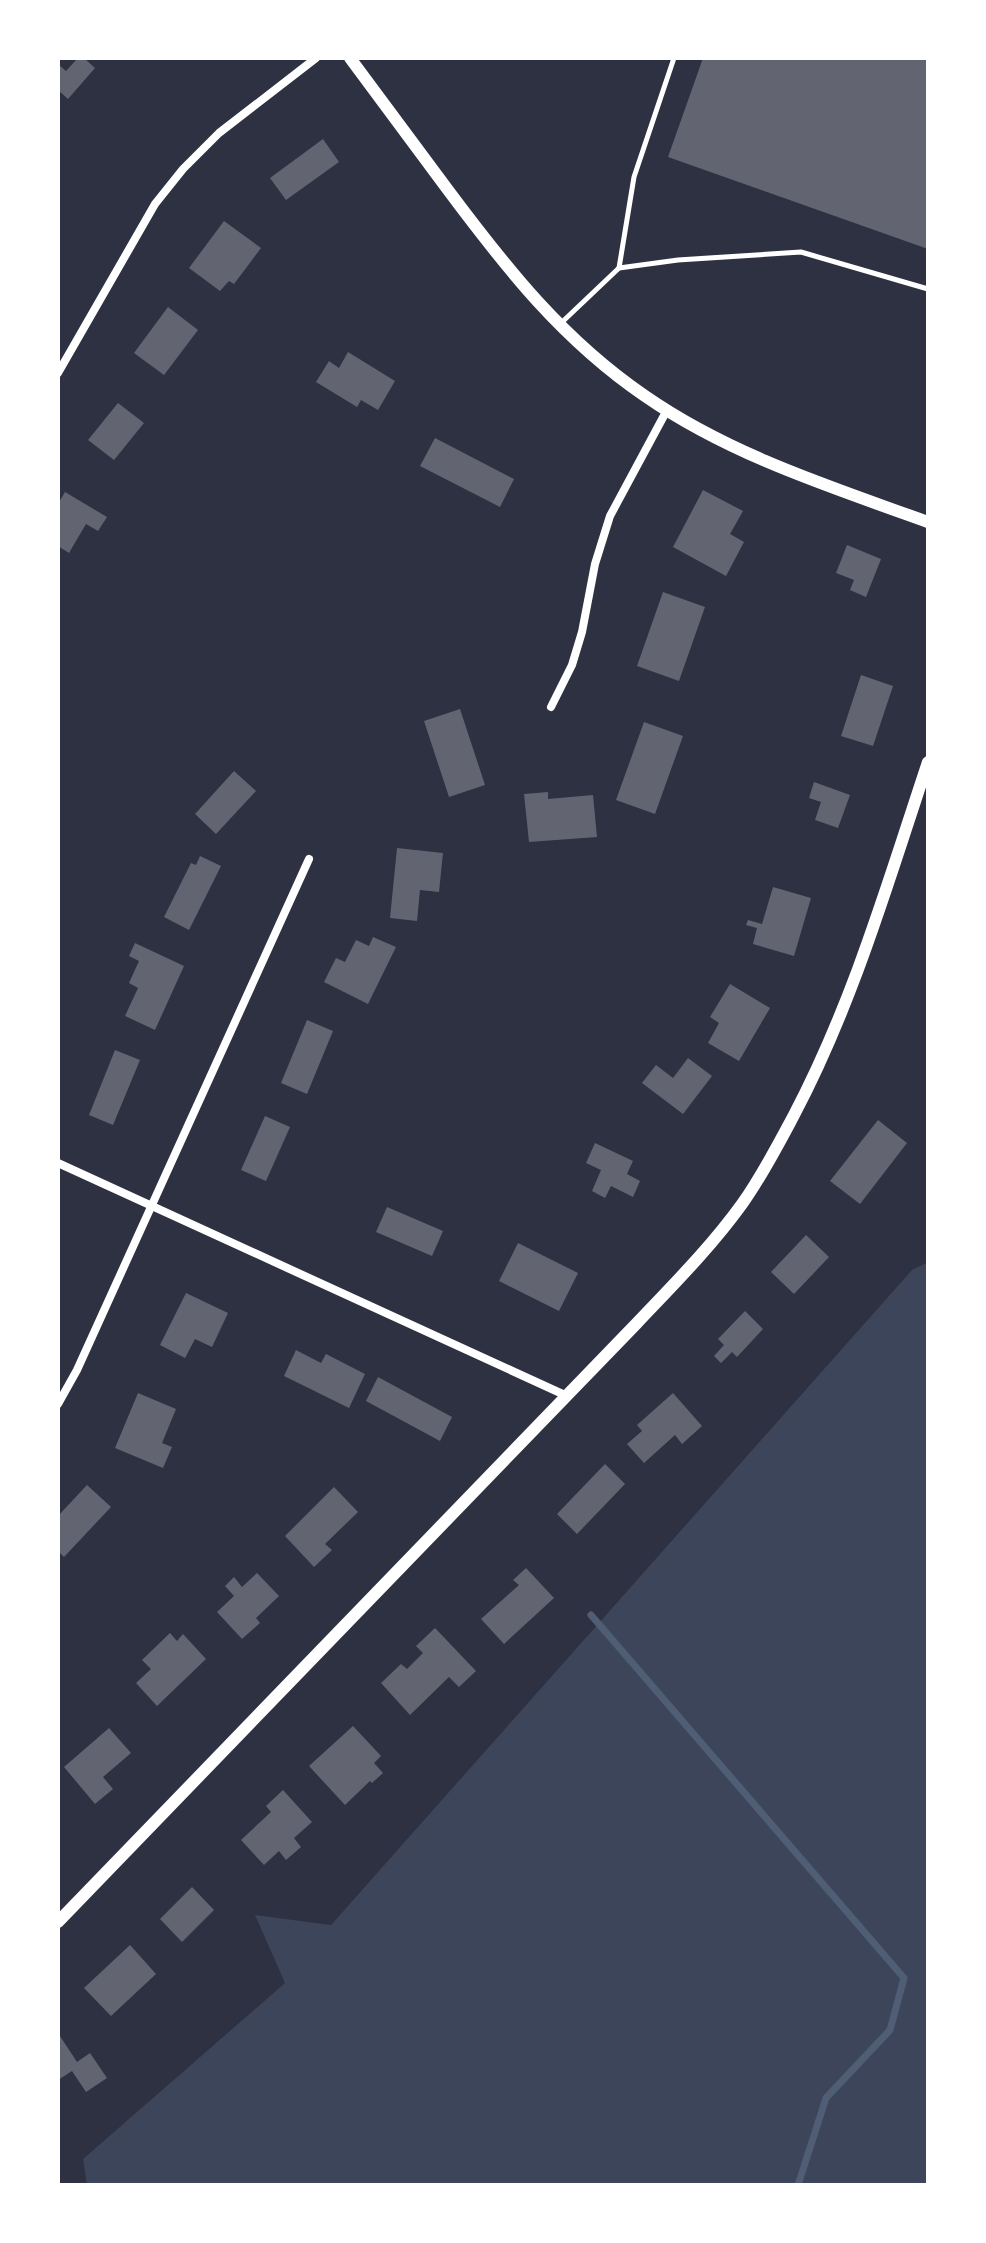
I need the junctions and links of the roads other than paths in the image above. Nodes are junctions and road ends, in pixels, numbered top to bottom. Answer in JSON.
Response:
{"nodes":[{"id":1,"x":316,"y":58,"type":"edge"},
{"id":2,"x":350,"y":58,"type":"edge"},
{"id":3,"x":674,"y":58,"type":"edge"},
{"id":4,"x":619,"y":268,"type":"junction"},
{"id":5,"x":928,"y":289,"type":"edge"},
{"id":6,"x":559,"y":325,"type":"junction"},
{"id":7,"x":58,"y":373,"type":"edge"},
{"id":8,"x":667,"y":410,"type":"junction"},
{"id":9,"x":928,"y":522,"type":"edge"},
{"id":10,"x":551,"y":707,"type":"dead end"},
{"id":11,"x":928,"y":762,"type":"edge"},
{"id":12,"x":309,"y":859,"type":"dead end"},
{"id":13,"x":58,"y":1163,"type":"edge"},
{"id":14,"x":152,"y":1207,"type":"junction"},
{"id":15,"x":567,"y":1396,"type":"junction"},
{"id":16,"x":58,"y":1404,"type":"edge"},
{"id":17,"x":58,"y":1922,"type":"edge"}],
"edges":[{"from":1,"to":7,"type":"street"},
{"from":2,"to":6,"type":"street"},
{"from":3,"to":4,"type":"lane"},
{"from":4,"to":5,"type":"lane"},
{"from":4,"to":6,"type":"lane"},
{"from":6,"to":8,"type":"street"},
{"from":8,"to":9,"type":"street"},
{"from":8,"to":10,"type":"street"},
{"from":11,"to":15,"type":"street"},
{"from":12,"to":14,"type":"street"},
{"from":13,"to":14,"type":"street"},
{"from":14,"to":15,"type":"street"},
{"from":14,"to":16,"type":"street"},
{"from":15,"to":17,"type":"street"}]}
